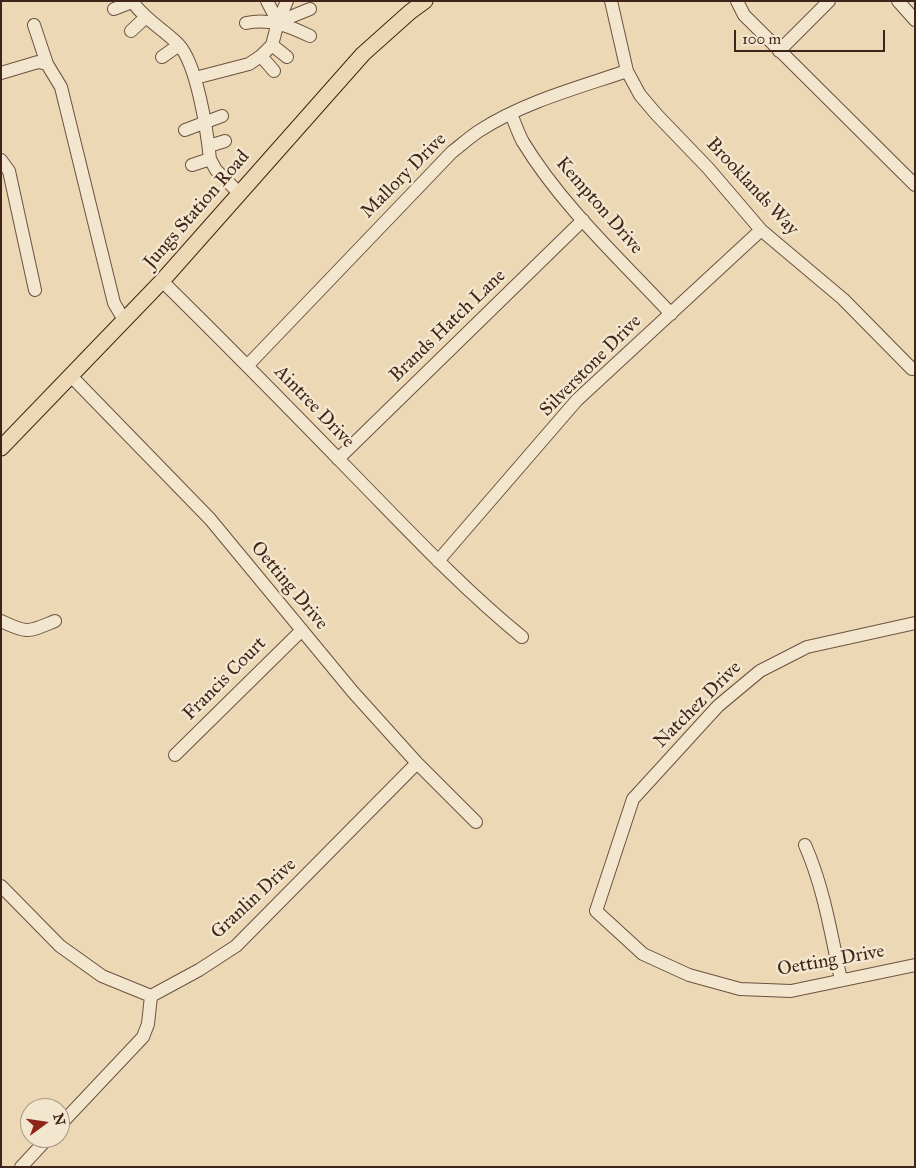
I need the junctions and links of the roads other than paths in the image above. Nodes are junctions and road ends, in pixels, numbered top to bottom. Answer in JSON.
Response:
{"nodes":[{"id":1,"x":132,"y":1,"type":"edge"},
{"id":2,"x":267,"y":1,"type":"edge"},
{"id":3,"x":287,"y":1,"type":"edge"},
{"id":4,"x":425,"y":1,"type":"edge"},
{"id":5,"x":611,"y":1,"type":"edge"},
{"id":6,"x":737,"y":1,"type":"edge"},
{"id":7,"x":829,"y":1,"type":"edge"},
{"id":8,"x":898,"y":1,"type":"edge"},
{"id":9,"x":114,"y":8,"type":"dead end"},
{"id":10,"x":310,"y":9,"type":"dead end"},
{"id":11,"x":146,"y":17,"type":"junction"},
{"id":12,"x":915,"y":20,"type":"edge"},
{"id":13,"x":278,"y":22,"type":"junction"},
{"id":14,"x":246,"y":23,"type":"dead end"},
{"id":15,"x":34,"y":25,"type":"dead end"},
{"id":16,"x":131,"y":32,"type":"dead end"},
{"id":17,"x":310,"y":36,"type":"dead end"},
{"id":18,"x":179,"y":45,"type":"junction"},
{"id":19,"x":272,"y":45,"type":"junction"},
{"id":20,"x":779,"y":51,"type":"junction"},
{"id":21,"x":261,"y":56,"type":"junction"},
{"id":22,"x":162,"y":57,"type":"dead end"},
{"id":23,"x":287,"y":57,"type":"dead end"},
{"id":24,"x":47,"y":64,"type":"junction"},
{"id":25,"x":274,"y":71,"type":"dead end"},
{"id":26,"x":627,"y":71,"type":"junction"},
{"id":27,"x":1,"y":73,"type":"edge"},
{"id":28,"x":195,"y":78,"type":"junction"},
{"id":29,"x":511,"y":114,"type":"junction"},
{"id":30,"x":222,"y":116,"type":"dead end"},
{"id":31,"x":204,"y":122,"type":"junction"},
{"id":32,"x":185,"y":130,"type":"dead end"},
{"id":33,"x":225,"y":141,"type":"dead end"},
{"id":34,"x":209,"y":152,"type":"junction"},
{"id":35,"x":1,"y":160,"type":"edge"},
{"id":36,"x":192,"y":165,"type":"dead end"},
{"id":37,"x":915,"y":185,"type":"edge"},
{"id":38,"x":238,"y":193,"type":"junction"},
{"id":39,"x":583,"y":220,"type":"junction"},
{"id":40,"x":761,"y":230,"type":"junction"},
{"id":41,"x":162,"y":281,"type":"junction"},
{"id":42,"x":35,"y":290,"type":"dead end"},
{"id":43,"x":671,"y":314,"type":"junction"},
{"id":44,"x":124,"y":320,"type":"junction"},
{"id":45,"x":247,"y":366,"type":"junction"},
{"id":46,"x":912,"y":369,"type":"dead end"},
{"id":47,"x":71,"y":376,"type":"junction"},
{"id":48,"x":3,"y":443,"type":"edge"},
{"id":49,"x":338,"y":458,"type":"junction"},
{"id":50,"x":438,"y":561,"type":"junction"},
{"id":51,"x":1,"y":621,"type":"edge"},
{"id":52,"x":54,"y":621,"type":"dead end"},
{"id":53,"x":915,"y":623,"type":"edge"},
{"id":54,"x":302,"y":630,"type":"junction"},
{"id":55,"x":522,"y":637,"type":"dead end"},
{"id":56,"x":175,"y":755,"type":"dead end"},
{"id":57,"x":417,"y":763,"type":"junction"},
{"id":58,"x":476,"y":822,"type":"dead end"},
{"id":59,"x":805,"y":845,"type":"dead end"},
{"id":60,"x":1,"y":886,"type":"edge"},
{"id":61,"x":596,"y":911,"type":"joint"},
{"id":62,"x":915,"y":965,"type":"edge"},
{"id":63,"x":841,"y":980,"type":"junction"},
{"id":64,"x":151,"y":996,"type":"junction"},
{"id":65,"x":70,"y":1114,"type":"edge"},
{"id":66,"x":39,"y":1148,"type":"edge"},
{"id":67,"x":21,"y":1167,"type":"edge"}],
"edges":[{"from":1,"to":9,"type":"street"},
{"from":1,"to":11,"type":"street"},
{"from":2,"to":13,"type":"street"},
{"from":3,"to":13,"type":"street"},
{"from":4,"to":38,"type":"main road","name":"Jungs Station Road"},
{"from":5,"to":26,"type":"street","name":"Brooklands Way"},
{"from":6,"to":20,"type":"street"},
{"from":7,"to":20,"type":"street"},
{"from":8,"to":12,"type":"street"},
{"from":10,"to":13,"type":"street"},
{"from":11,"to":16,"type":"street"},
{"from":11,"to":18,"type":"street"},
{"from":13,"to":14,"type":"street"},
{"from":13,"to":17,"type":"street"},
{"from":13,"to":19,"type":"street"},
{"from":15,"to":24,"type":"street"},
{"from":18,"to":22,"type":"street"},
{"from":18,"to":28,"type":"street"},
{"from":19,"to":21,"type":"street"},
{"from":19,"to":23,"type":"street"},
{"from":20,"to":37,"type":"street"},
{"from":21,"to":25,"type":"street"},
{"from":21,"to":28,"type":"street"},
{"from":24,"to":27,"type":"street"},
{"from":24,"to":44,"type":"street"},
{"from":26,"to":29,"type":"street","name":"Mallory Drive"},
{"from":26,"to":40,"type":"street","name":"Brooklands Way"},
{"from":28,"to":31,"type":"street"},
{"from":29,"to":39,"type":"street","name":"Kempton Drive"},
{"from":29,"to":45,"type":"street","name":"Mallory Drive"},
{"from":30,"to":31,"type":"street"},
{"from":31,"to":32,"type":"street"},
{"from":31,"to":34,"type":"street"},
{"from":33,"to":34,"type":"street"},
{"from":34,"to":36,"type":"street"},
{"from":34,"to":38,"type":"street"},
{"from":35,"to":42,"type":"street"},
{"from":38,"to":41,"type":"main road","name":"Jungs Station Road"},
{"from":39,"to":43,"type":"street","name":"Kempton Drive"},
{"from":39,"to":49,"type":"street","name":"Brands Hatch Lane"},
{"from":40,"to":43,"type":"street","name":"Silverstone Drive"},
{"from":40,"to":46,"type":"street","name":"Brooklands Way"},
{"from":41,"to":44,"type":"main road","name":"Jungs Station Road"},
{"from":41,"to":45,"type":"street","name":"Aintree Drive"},
{"from":43,"to":50,"type":"street","name":"Silverstone Drive"},
{"from":44,"to":47,"type":"main road","name":"Jungs Station Road"},
{"from":45,"to":49,"type":"street","name":"Aintree Drive"},
{"from":47,"to":48,"type":"main road","name":"Jungs Station Road"},
{"from":47,"to":54,"type":"street","name":"Oetting Drive"},
{"from":49,"to":50,"type":"street","name":"Aintree Drive"},
{"from":50,"to":55,"type":"street","name":"Aintree Drive"},
{"from":51,"to":52,"type":"street"},
{"from":53,"to":61,"type":"street","name":"Natchez Drive"},
{"from":54,"to":56,"type":"street","name":"Francis Court"},
{"from":54,"to":57,"type":"street","name":"Oetting Drive"},
{"from":57,"to":58,"type":"street","name":"Oetting Drive"},
{"from":57,"to":64,"type":"street","name":"Granlin Drive"},
{"from":59,"to":63,"type":"street"},
{"from":60,"to":64,"type":"street"},
{"from":61,"to":63,"type":"street","name":"Oetting Drive"},
{"from":62,"to":63,"type":"street","name":"Oetting Drive"},
{"from":64,"to":65,"type":"street"},
{"from":66,"to":67,"type":"street"}]}
